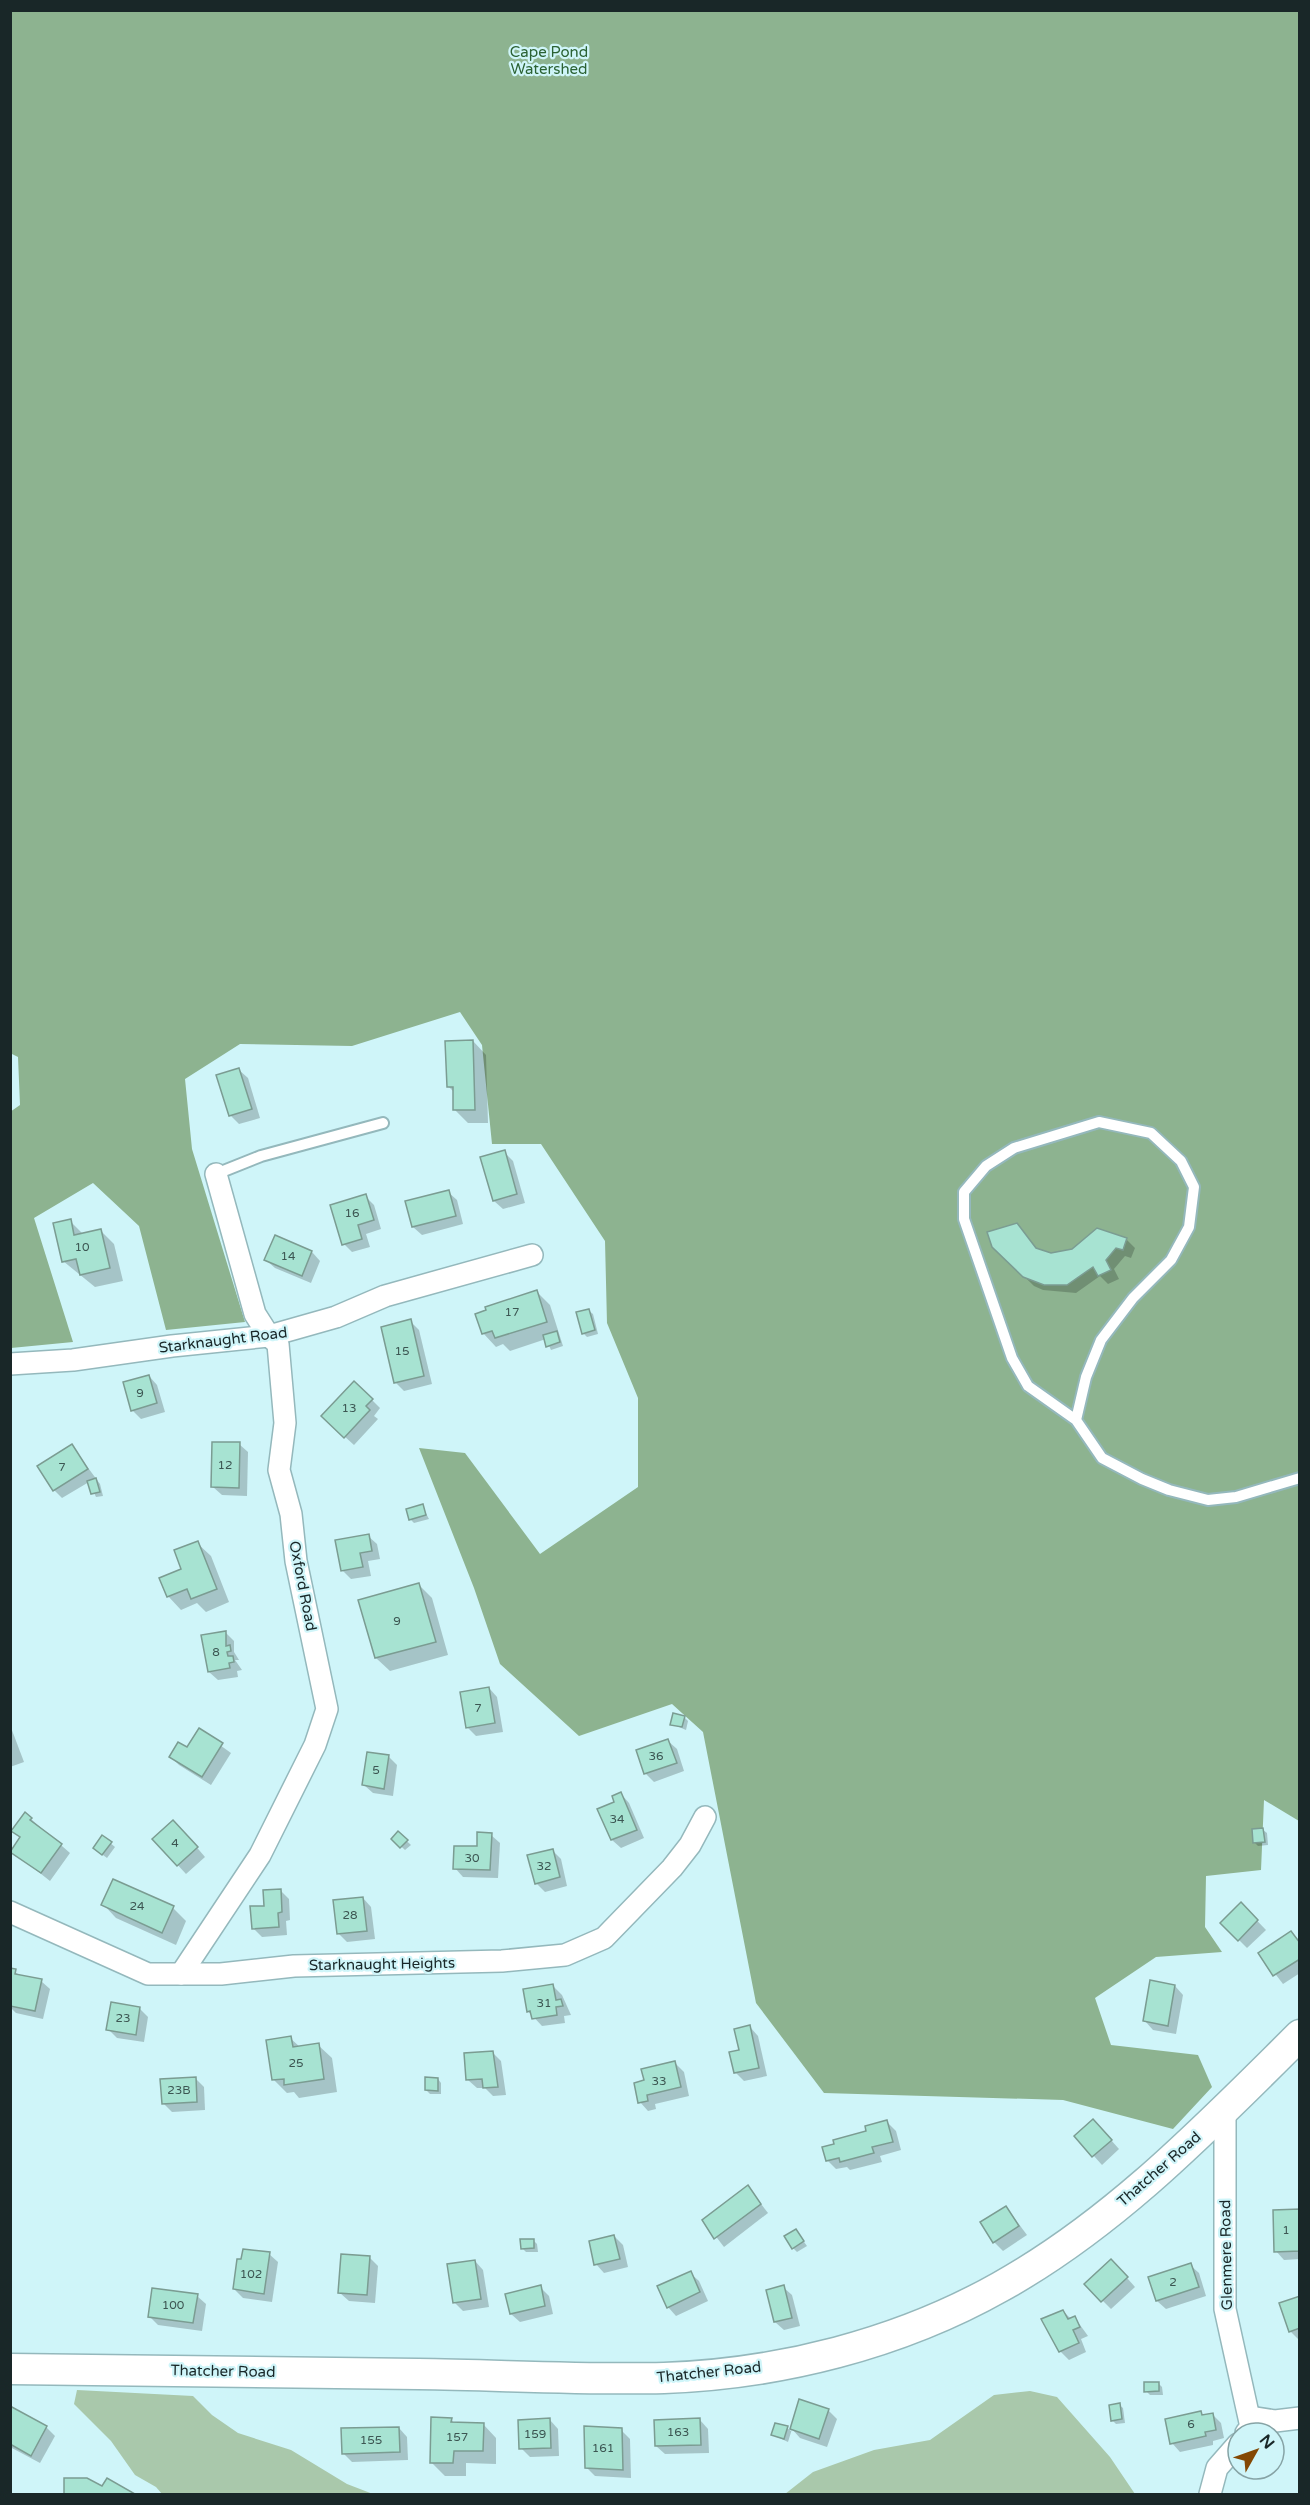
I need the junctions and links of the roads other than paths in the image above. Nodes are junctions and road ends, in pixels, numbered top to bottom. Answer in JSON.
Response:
{"nodes":[{"id":1,"x":383,"y":1123,"type":"dead end"},
{"id":2,"x":216,"y":1174,"type":"joint"},
{"id":3,"x":532,"y":1255,"type":"dead end"},
{"id":4,"x":269,"y":1336,"type":"junction"},
{"id":5,"x":10,"y":1364,"type":"edge"},
{"id":6,"x":1076,"y":1420,"type":"junction"},
{"id":7,"x":1299,"y":1478,"type":"edge"},
{"id":8,"x":705,"y":1817,"type":"dead end"},
{"id":9,"x":10,"y":1912,"type":"edge"},
{"id":10,"x":181,"y":1974,"type":"junction"},
{"id":11,"x":1299,"y":2035,"type":"edge"},
{"id":12,"x":1225,"y":2109,"type":"junction"},
{"id":13,"x":10,"y":2369,"type":"edge"},
{"id":14,"x":1299,"y":2418,"type":"edge"},
{"id":15,"x":1247,"y":2421,"type":"edge"},
{"id":16,"x":1275,"y":2421,"type":"edge"},
{"id":17,"x":1226,"y":2458,"type":"edge"},
{"id":18,"x":1210,"y":2494,"type":"edge"}],
"edges":[{"from":1,"to":2,"type":"lane"},
{"from":2,"to":4,"type":"street","name":"Oxford Road"},
{"from":3,"to":4,"type":"street","name":"Starknaught Road"},
{"from":4,"to":5,"type":"street","name":"Starknaught Road"},
{"from":4,"to":10,"type":"street","name":"Oxford Road"},
{"from":6,"to":6,"type":"lane"},
{"from":6,"to":7,"type":"lane"},
{"from":8,"to":10,"type":"street","name":"Starknaught Heights"},
{"from":9,"to":10,"type":"street","name":"Starknaught Heights"},
{"from":11,"to":12,"type":"main road","name":"Thatcher Road"},
{"from":12,"to":13,"type":"main road","name":"Thatcher Road"},
{"from":12,"to":15,"type":"street","name":"Glenmere Road"},
{"from":14,"to":16,"type":"street"},
{"from":17,"to":18,"type":"street"}]}
